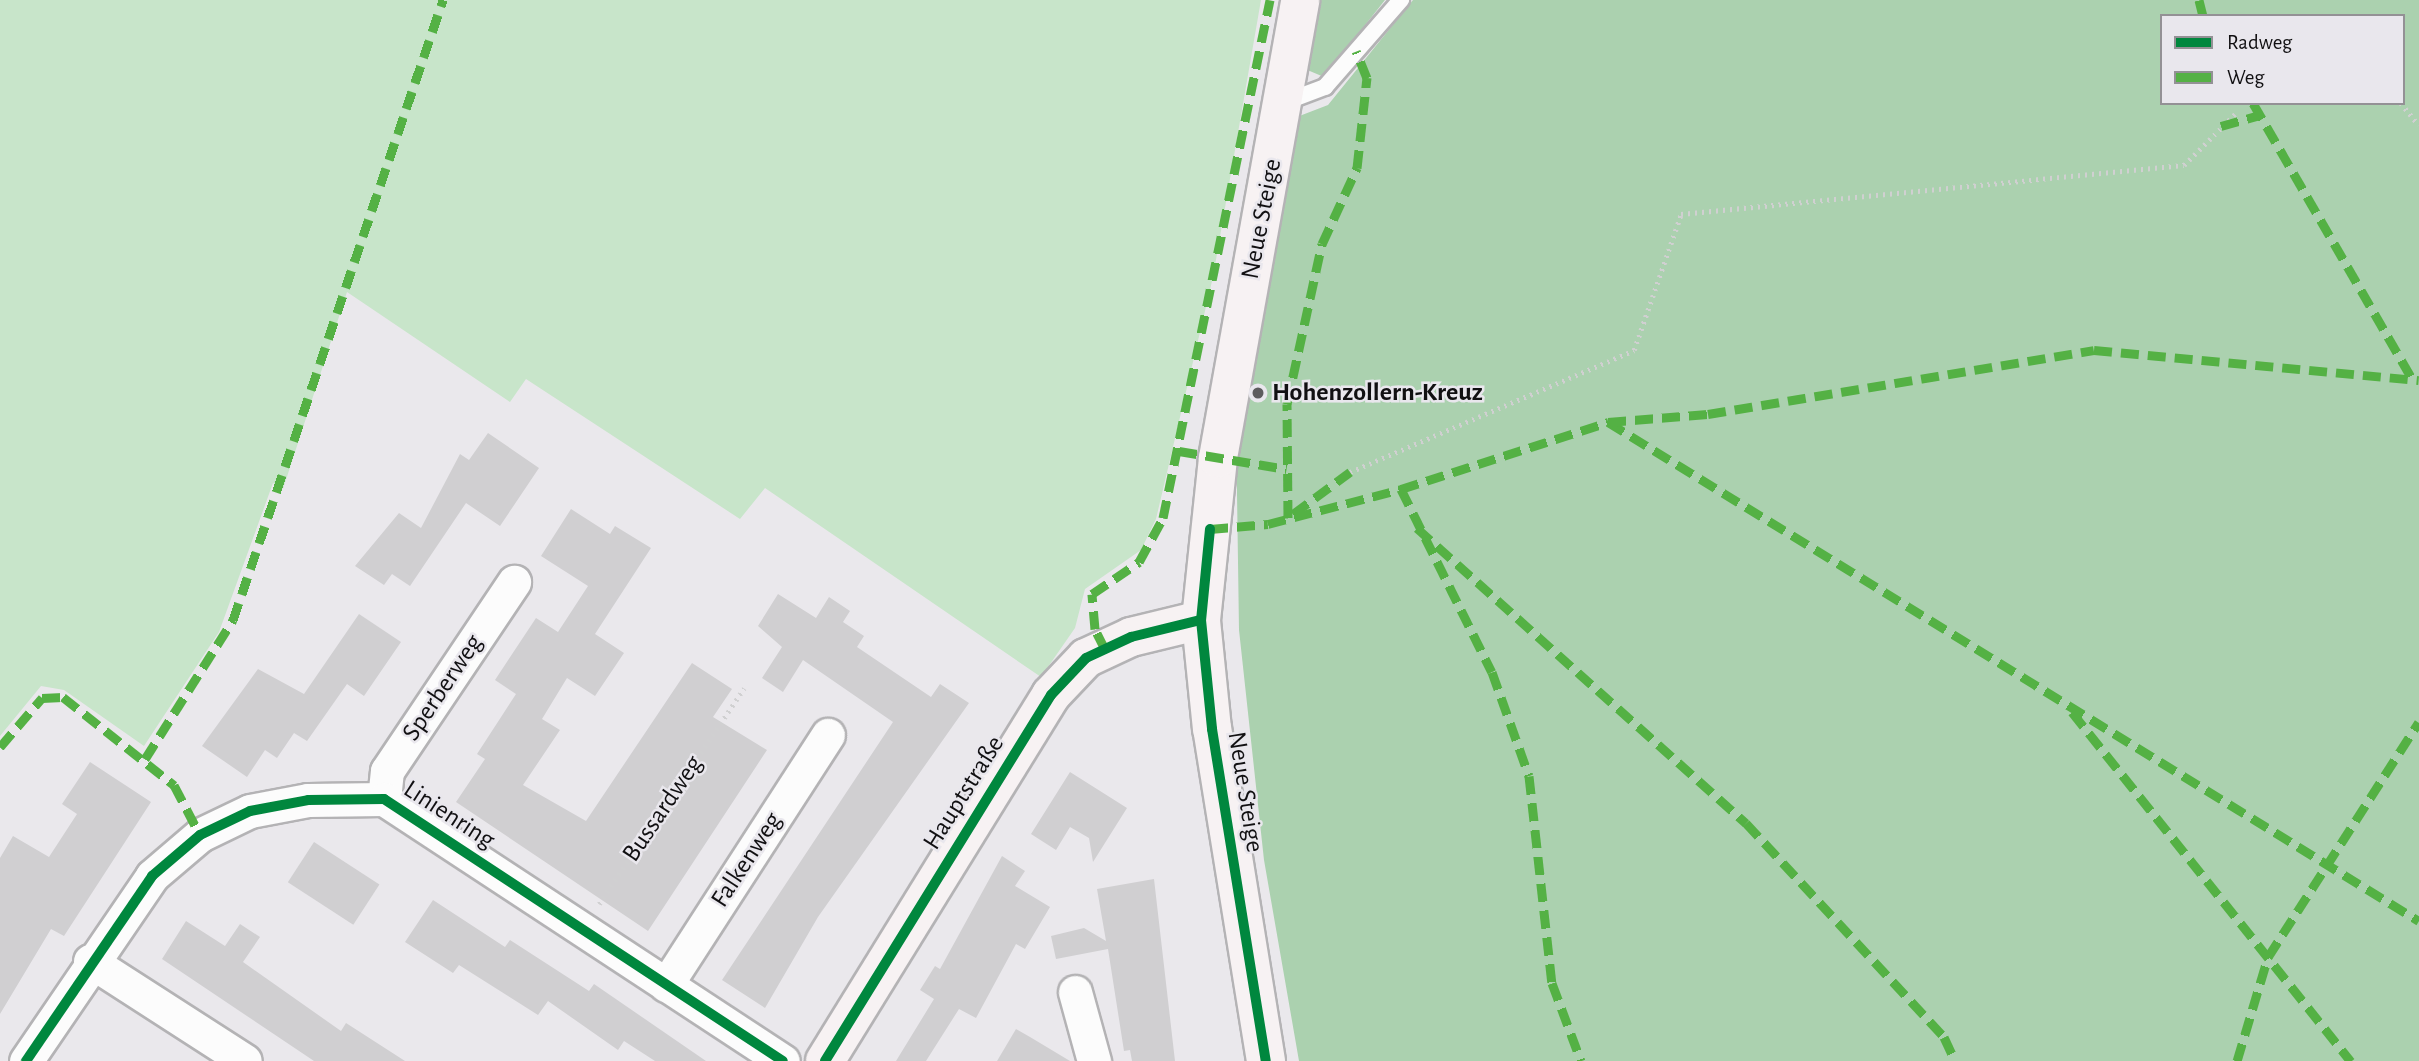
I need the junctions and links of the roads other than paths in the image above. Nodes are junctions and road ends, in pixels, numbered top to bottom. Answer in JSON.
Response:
{"nodes":[{"id":1,"x":1300,"y":0,"type":"edge"},
{"id":2,"x":1401,"y":0,"type":"edge"},
{"id":3,"x":1284,"y":102,"type":"junction"},
{"id":4,"x":514,"y":582,"type":"dead end"},
{"id":5,"x":1201,"y":620,"type":"junction"},
{"id":6,"x":828,"y":736,"type":"dead end"},
{"id":7,"x":384,"y":799,"type":"junction"},
{"id":8,"x":90,"y":961,"type":"junction"},
{"id":9,"x":666,"y":985,"type":"junction"},
{"id":10,"x":1075,"y":992,"type":"dead end"},
{"id":11,"x":26,"y":1061,"type":"edge"},
{"id":12,"x":245,"y":1061,"type":"edge"},
{"id":13,"x":783,"y":1061,"type":"edge"},
{"id":14,"x":825,"y":1061,"type":"edge"},
{"id":15,"x":1094,"y":1061,"type":"edge"},
{"id":16,"x":1266,"y":1061,"type":"edge"}],
"edges":[{"from":1,"to":3,"type":"main road","name":"Neue Steige"},
{"from":2,"to":3,"type":"lane"},
{"from":3,"to":5,"type":"main road","name":"Neue Steige"},
{"from":4,"to":7,"type":"street","name":"Sperberweg"},
{"from":5,"to":14,"type":"main road","name":"Hauptstraße"},
{"from":5,"to":16,"type":"main road","name":"Neue Steige"},
{"from":6,"to":9,"type":"street","name":"Falkenweg"},
{"from":7,"to":8,"type":"street","name":"Linienring"},
{"from":7,"to":9,"type":"street","name":"Linienring"},
{"from":8,"to":11,"type":"street","name":"Linienring"},
{"from":8,"to":12,"type":"street"},
{"from":9,"to":13,"type":"street","name":"Linienring"},
{"from":10,"to":15,"type":"street"}]}
